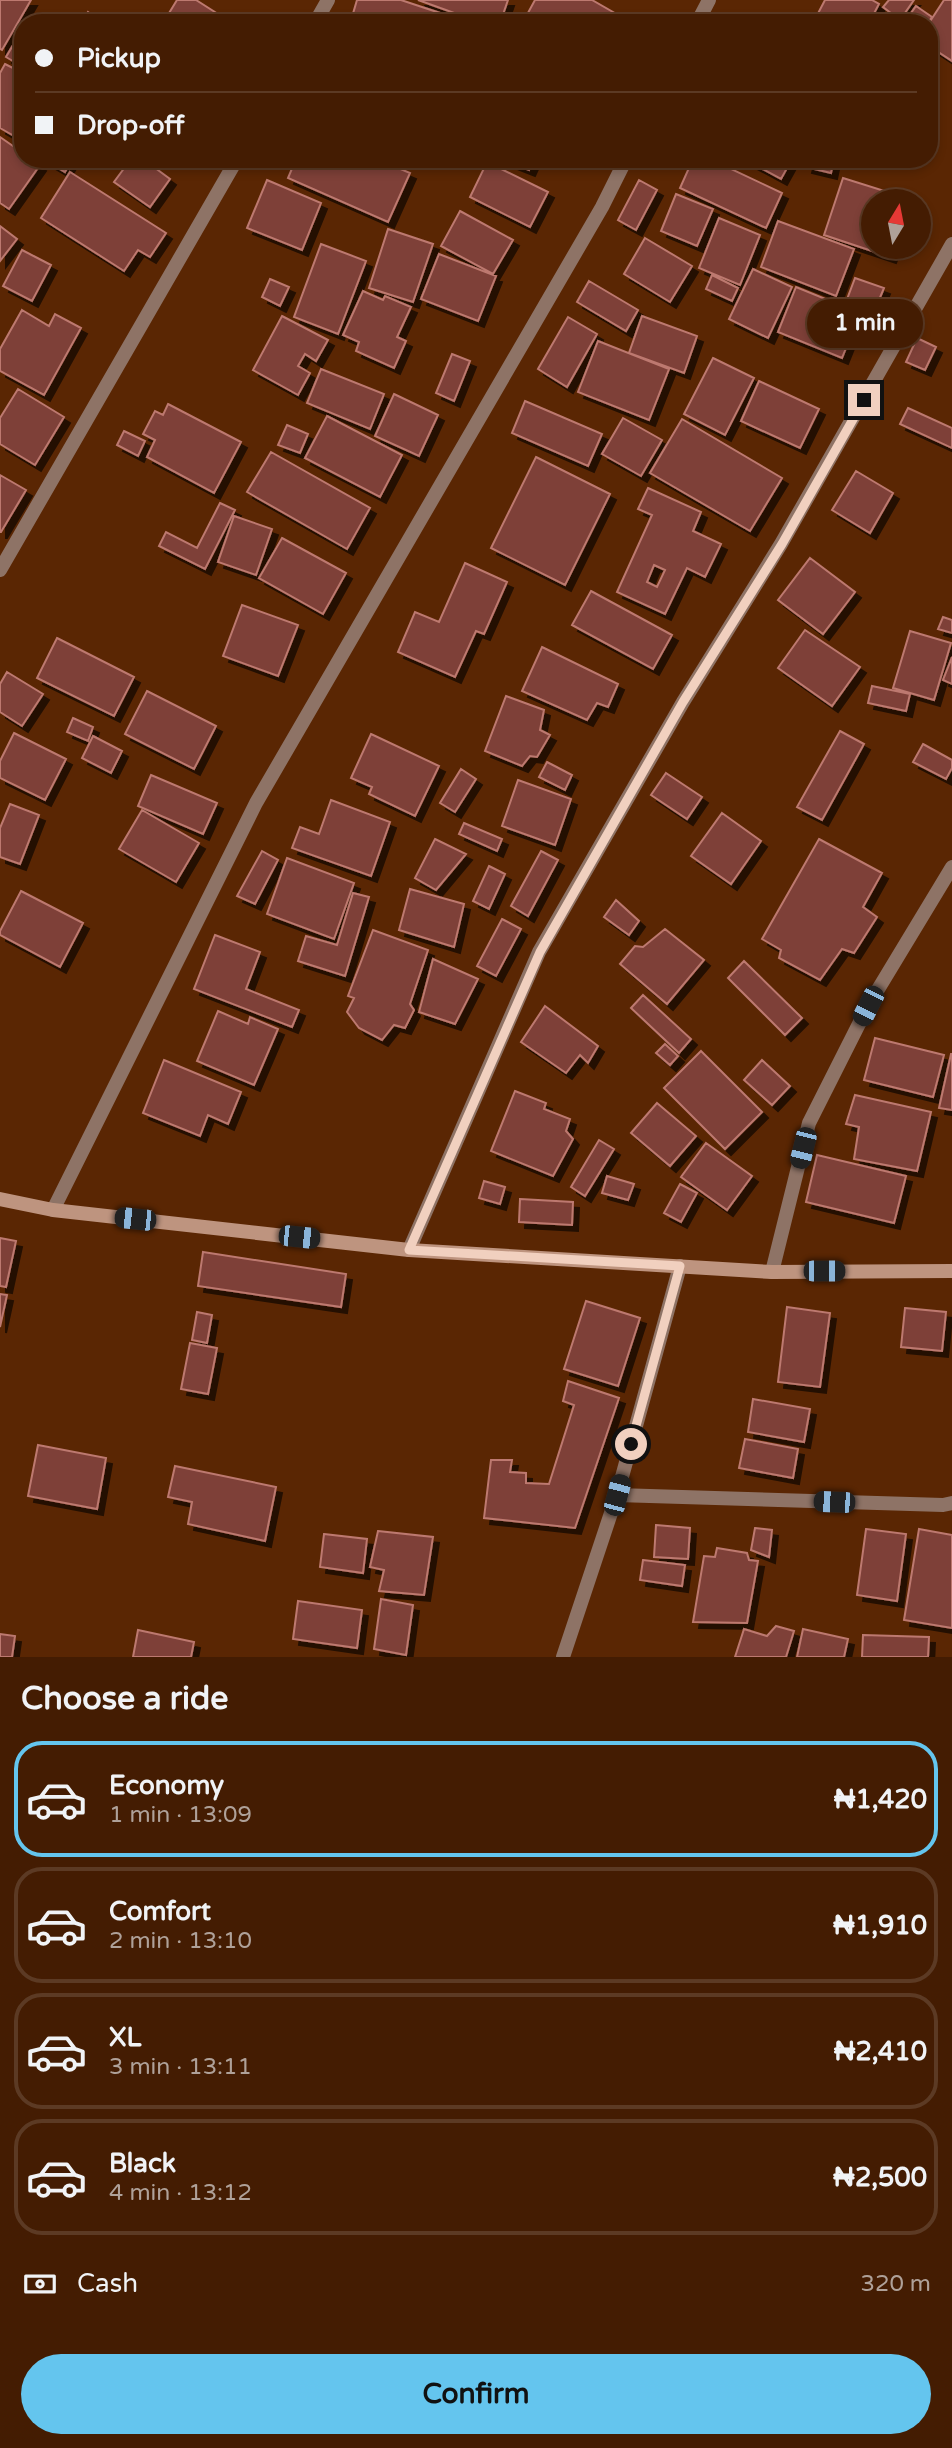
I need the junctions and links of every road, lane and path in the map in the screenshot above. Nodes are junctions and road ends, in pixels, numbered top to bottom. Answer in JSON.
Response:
{"nodes":[{"id":1,"x":232,"y":168,"type":"edge"},
{"id":2,"x":622,"y":168,"type":"edge"},
{"id":3,"x":952,"y":244,"type":"edge"},
{"id":4,"x":0,"y":570,"type":"edge"},
{"id":5,"x":952,"y":867,"type":"edge"},
{"id":6,"x":0,"y":1199,"type":"edge"},
{"id":7,"x":53,"y":1210,"type":"junction"},
{"id":8,"x":409,"y":1250,"type":"junction"},
{"id":9,"x":680,"y":1266,"type":"junction"},
{"id":10,"x":952,"y":1271,"type":"edge"},
{"id":11,"x":772,"y":1272,"type":"junction"},
{"id":12,"x":617,"y":1495,"type":"junction"},
{"id":13,"x":952,"y":1503,"type":"edge"},
{"id":14,"x":563,"y":1657,"type":"edge"}],
"edges":[{"from":1,"to":4,"type":"street"},
{"from":2,"to":7,"type":"street"},
{"from":3,"to":8,"type":"street"},
{"from":5,"to":11,"type":"street"},
{"from":6,"to":7,"type":"street"},
{"from":7,"to":8,"type":"street"},
{"from":8,"to":9,"type":"street"},
{"from":9,"to":11,"type":"street"},
{"from":9,"to":12,"type":"street"},
{"from":10,"to":11,"type":"street"},
{"from":12,"to":13,"type":"street"},
{"from":12,"to":14,"type":"street"}]}
